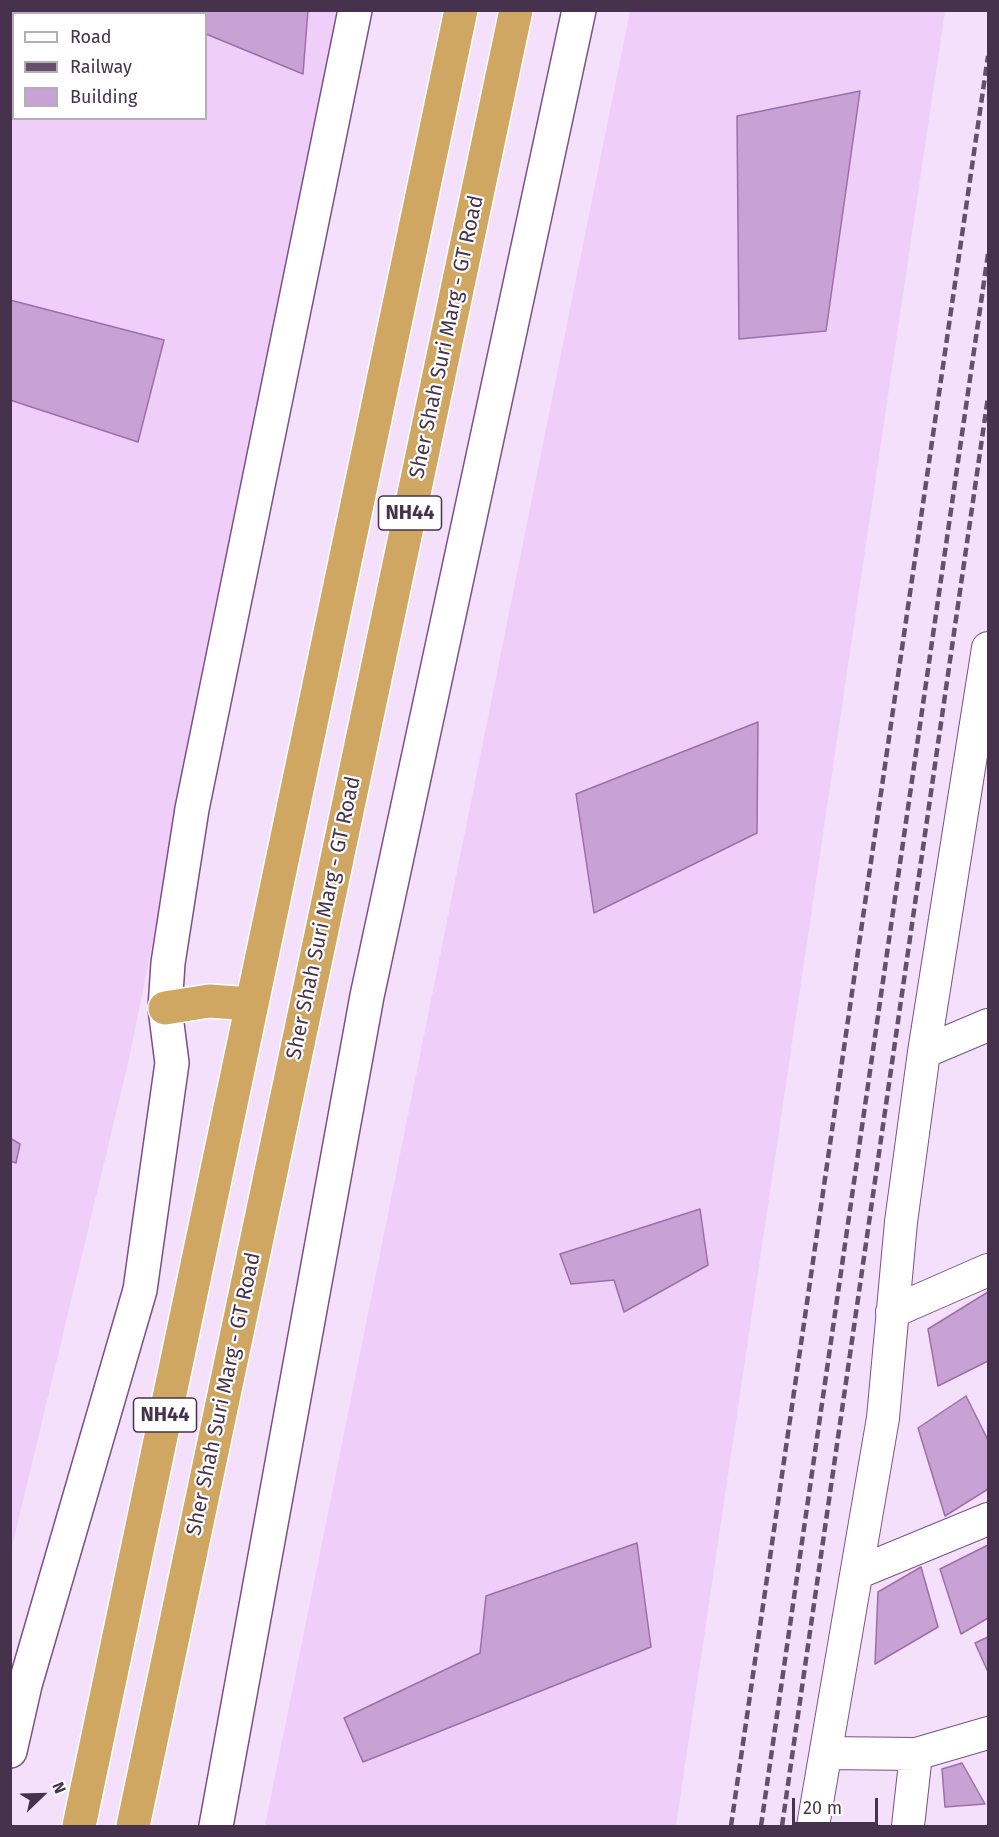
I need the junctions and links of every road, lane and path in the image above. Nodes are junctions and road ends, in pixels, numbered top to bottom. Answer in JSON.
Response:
{"nodes":[{"id":1,"x":355,"y":10,"type":"edge"},
{"id":2,"x":461,"y":10,"type":"edge"},
{"id":3,"x":579,"y":10,"type":"edge"},
{"id":4,"x":518,"y":16,"type":"edge"},
{"id":5,"x":988,"y":648,"type":"edge"},
{"id":6,"x":252,"y":1004,"type":"junction"},
{"id":7,"x":165,"y":1008,"type":"junction"},
{"id":8,"x":988,"y":1025,"type":"edge"},
{"id":9,"x":924,"y":1052,"type":"junction"},
{"id":10,"x":988,"y":1270,"type":"edge"},
{"id":11,"x":892,"y":1312,"type":"junction"},
{"id":12,"x":988,"y":1519,"type":"edge"},
{"id":13,"x":857,"y":1573,"type":"junction"},
{"id":14,"x":985,"y":1744,"type":"edge"},
{"id":15,"x":10,"y":1750,"type":"edge"},
{"id":16,"x":826,"y":1754,"type":"junction"},
{"id":17,"x":916,"y":1754,"type":"junction"},
{"id":18,"x":79,"y":1827,"type":"edge"},
{"id":19,"x":133,"y":1827,"type":"edge"},
{"id":20,"x":216,"y":1827,"type":"edge"},
{"id":21,"x":813,"y":1827,"type":"edge"},
{"id":22,"x":908,"y":1827,"type":"edge"}],
"edges":[{"from":1,"to":7,"type":"street"},
{"from":2,"to":6,"type":"highway","number":"NH44"},
{"from":3,"to":20,"type":"street"},
{"from":4,"to":19,"type":"highway","name":"Sher Shah Suri Marg - GT Road","number":"NH44"},
{"from":5,"to":9,"type":"street"},
{"from":6,"to":7,"type":"highway"},
{"from":6,"to":18,"type":"highway","number":"NH44"},
{"from":7,"to":15,"type":"street"},
{"from":8,"to":9,"type":"street"},
{"from":9,"to":11,"type":"street"},
{"from":10,"to":11,"type":"street"},
{"from":11,"to":13,"type":"street"},
{"from":12,"to":13,"type":"street"},
{"from":13,"to":16,"type":"street"},
{"from":14,"to":17,"type":"street"},
{"from":16,"to":17,"type":"street"},
{"from":16,"to":21,"type":"street"},
{"from":17,"to":22,"type":"street"}]}
